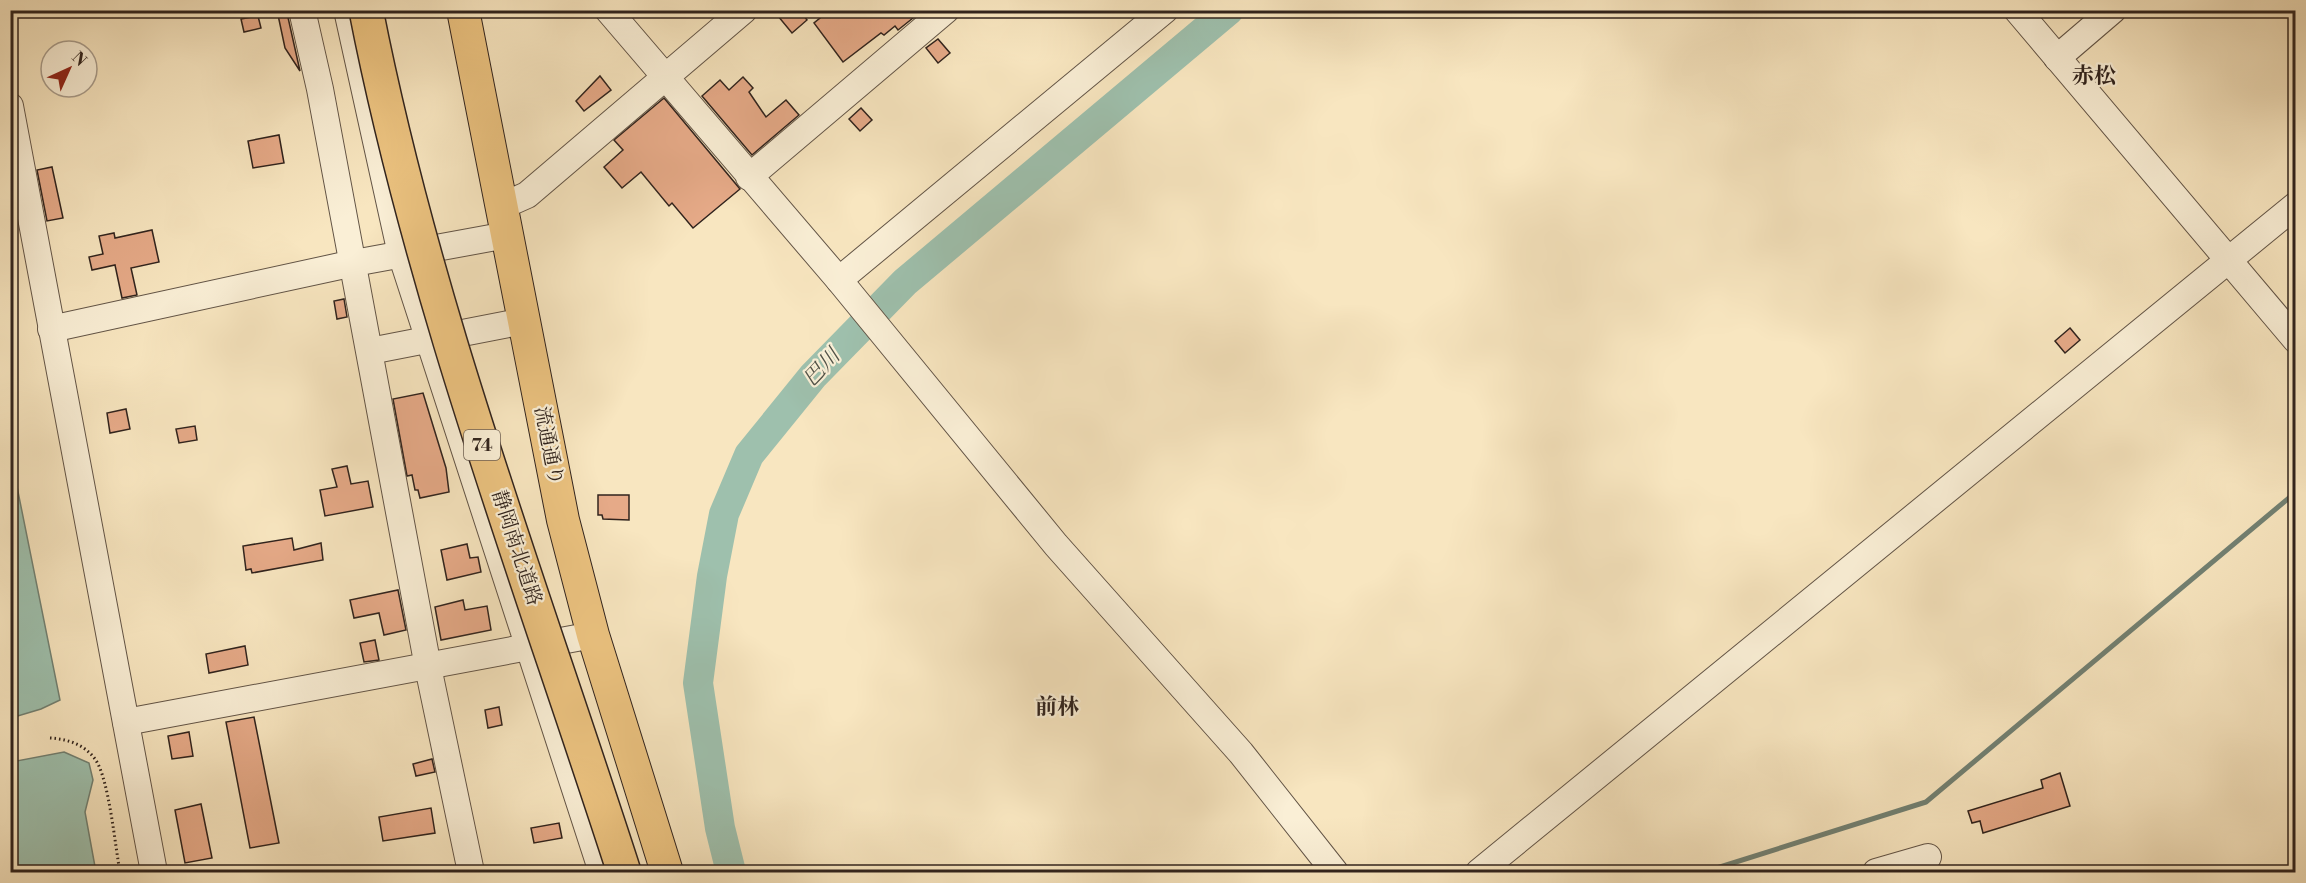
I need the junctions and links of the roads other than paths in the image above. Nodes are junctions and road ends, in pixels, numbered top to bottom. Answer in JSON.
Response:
{"nodes":[{"id":1,"x":302,"y":10,"type":"edge"},
{"id":2,"x":347,"y":10,"type":"edge"},
{"id":3,"x":357,"y":10,"type":"edge"},
{"id":4,"x":366,"y":10,"type":"edge"},
{"id":5,"x":462,"y":10,"type":"edge"},
{"id":6,"x":608,"y":10,"type":"edge"},
{"id":7,"x":744,"y":10,"type":"edge"},
{"id":8,"x":946,"y":10,"type":"edge"},
{"id":9,"x":1165,"y":10,"type":"edge"},
{"id":10,"x":2017,"y":10,"type":"edge"},
{"id":11,"x":2113,"y":10,"type":"edge"},
{"id":12,"x":2057,"y":58,"type":"junction"},
{"id":13,"x":665,"y":78,"type":"junction"},
{"id":14,"x":10,"y":105,"type":"edge"},
{"id":15,"x":749,"y":177,"type":"junction"},
{"id":16,"x":2295,"y":205,"type":"edge"},
{"id":17,"x":503,"y":221,"type":"junction"},
{"id":18,"x":401,"y":254,"type":"junction"},
{"id":19,"x":2227,"y":262,"type":"junction"},
{"id":20,"x":354,"y":263,"type":"junction"},
{"id":21,"x":839,"y":280,"type":"junction"},
{"id":22,"x":524,"y":321,"type":"junction"},
{"id":23,"x":51,"y":329,"type":"junction"},
{"id":24,"x":428,"y":339,"type":"junction"},
{"id":25,"x":2295,"y":340,"type":"edge"},
{"id":26,"x":370,"y":351,"type":"junction"},
{"id":27,"x":593,"y":635,"type":"junction"},
{"id":28,"x":529,"y":648,"type":"junction"},
{"id":29,"x":428,"y":667,"type":"junction"},
{"id":30,"x":126,"y":722,"type":"junction"},
{"id":31,"x":1928,"y":857,"type":"dead end"},
{"id":32,"x":154,"y":873,"type":"edge"},
{"id":33,"x":471,"y":873,"type":"edge"},
{"id":34,"x":602,"y":873,"type":"edge"},
{"id":35,"x":614,"y":873,"type":"edge"},
{"id":36,"x":624,"y":873,"type":"edge"},
{"id":37,"x":667,"y":873,"type":"edge"},
{"id":38,"x":1335,"y":873,"type":"edge"},
{"id":39,"x":1479,"y":873,"type":"edge"},
{"id":40,"x":1876,"y":873,"type":"edge"}],
"edges":[{"from":1,"to":20,"type":"street"},
{"from":2,"to":18,"type":"street"},
{"from":3,"to":35,"type":"highway","name":"静岡南北道路","number":"74"},
{"from":4,"to":36,"type":"highway","name":"静岡南北道路","number":"74","bridge":true},
{"from":5,"to":17,"type":"main road","name":"流通通り"},
{"from":6,"to":13,"type":"street"},
{"from":7,"to":13,"type":"street"},
{"from":8,"to":15,"type":"street"},
{"from":9,"to":21,"type":"street"},
{"from":10,"to":12,"type":"street"},
{"from":11,"to":12,"type":"street"},
{"from":12,"to":19,"type":"street"},
{"from":13,"to":15,"type":"street"},
{"from":13,"to":17,"type":"street"},
{"from":14,"to":23,"type":"street"},
{"from":15,"to":21,"type":"street"},
{"from":16,"to":19,"type":"street"},
{"from":17,"to":18,"type":"street"},
{"from":17,"to":22,"type":"main road","name":"流通通り"},
{"from":18,"to":20,"type":"street"},
{"from":18,"to":24,"type":"street"},
{"from":19,"to":25,"type":"street"},
{"from":19,"to":39,"type":"street"},
{"from":20,"to":23,"type":"street"},
{"from":20,"to":26,"type":"street"},
{"from":21,"to":38,"type":"street"},
{"from":22,"to":24,"type":"street"},
{"from":22,"to":27,"type":"main road","name":"流通通り"},
{"from":23,"to":30,"type":"street"},
{"from":24,"to":26,"type":"street"},
{"from":24,"to":28,"type":"street"},
{"from":26,"to":29,"type":"street"},
{"from":27,"to":28,"type":"street"},
{"from":27,"to":37,"type":"main road","name":"流通通り"},
{"from":28,"to":29,"type":"street"},
{"from":28,"to":34,"type":"street"},
{"from":29,"to":30,"type":"street"},
{"from":29,"to":33,"type":"street"},
{"from":30,"to":32,"type":"street"},
{"from":31,"to":40,"type":"street"}]}
